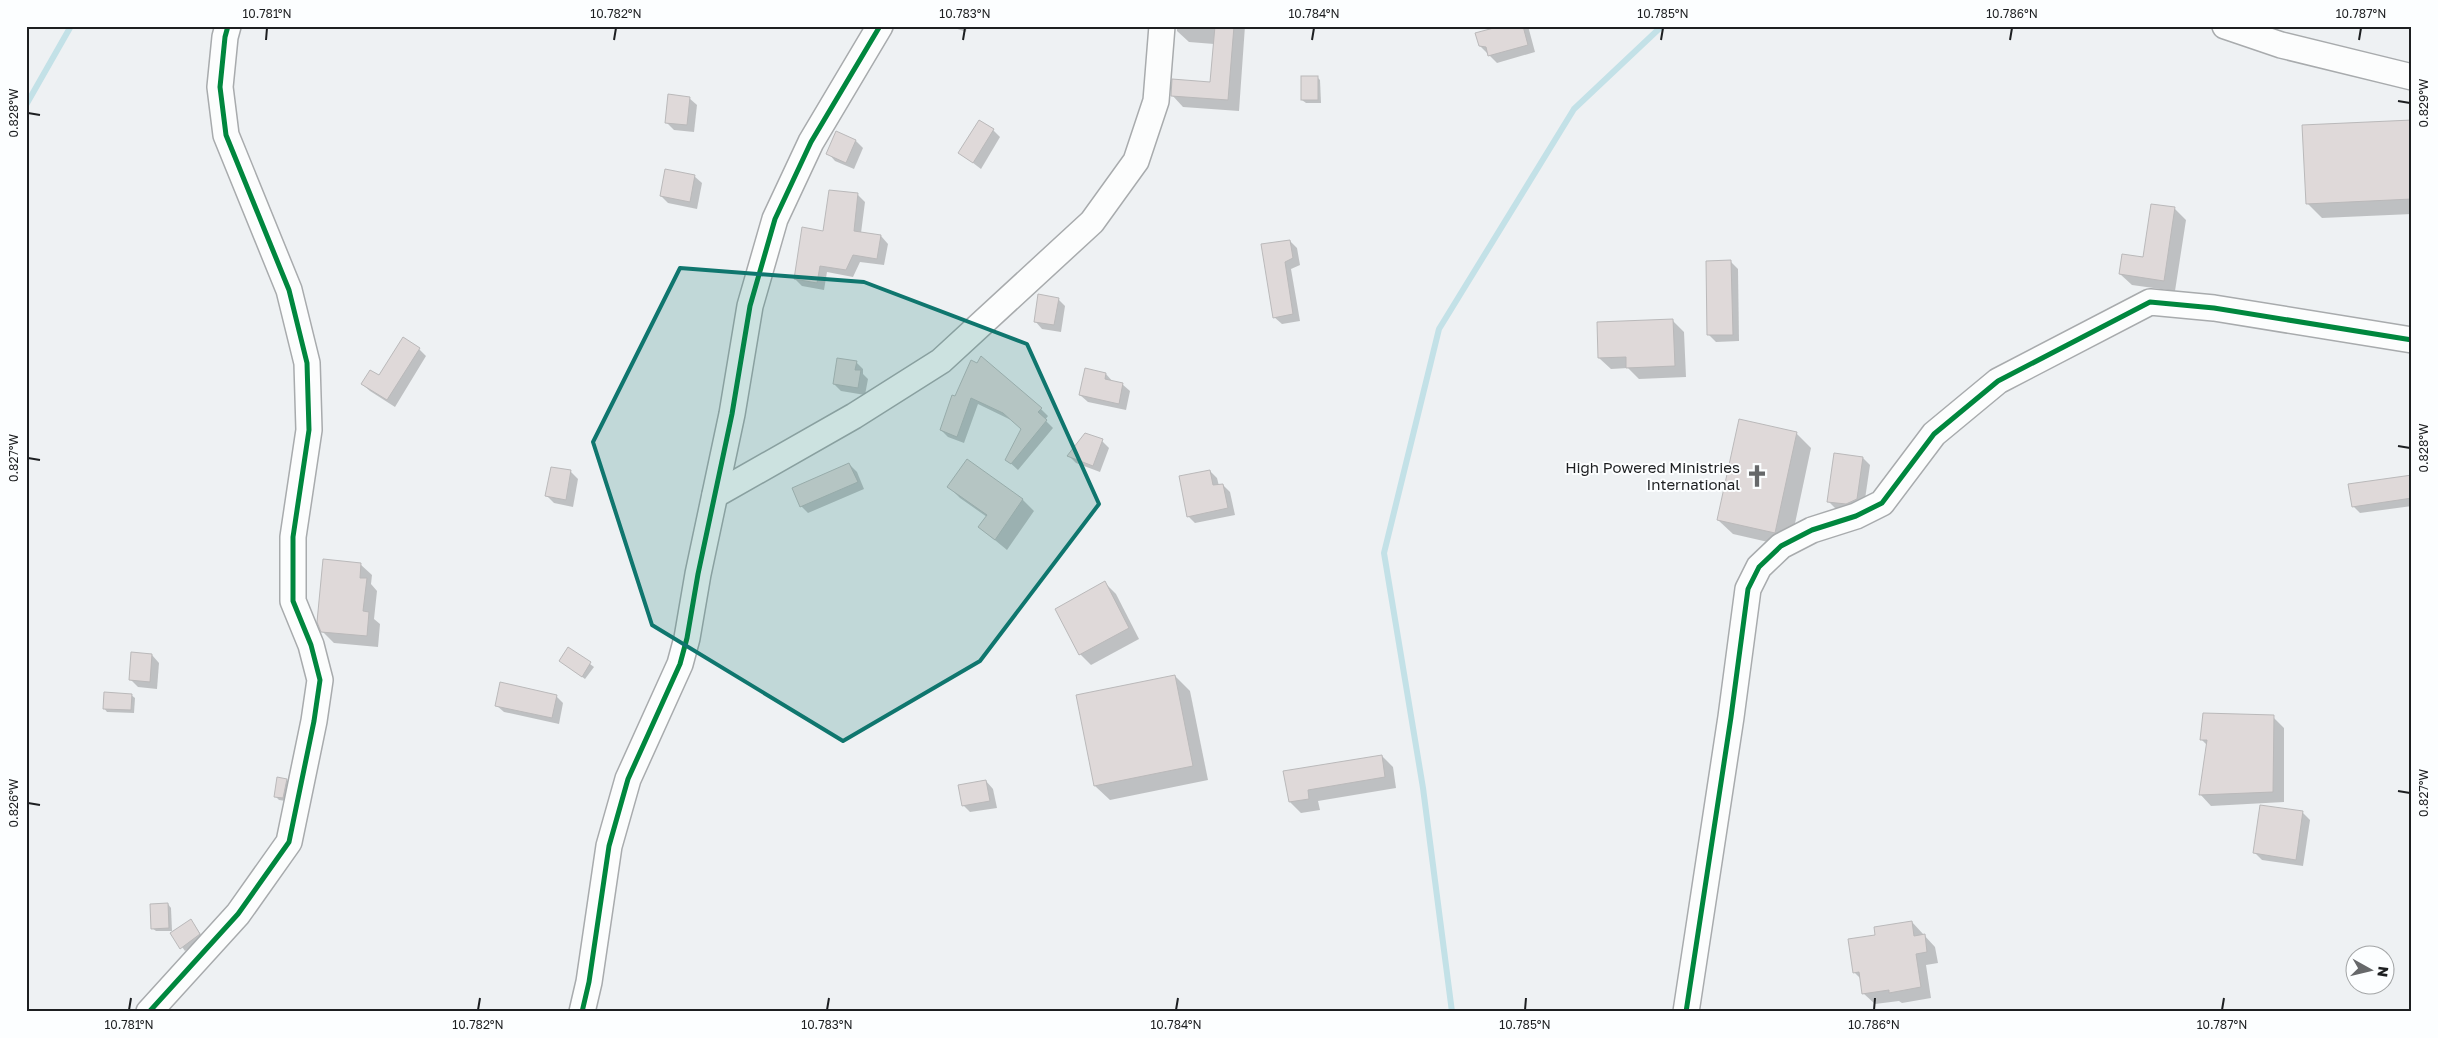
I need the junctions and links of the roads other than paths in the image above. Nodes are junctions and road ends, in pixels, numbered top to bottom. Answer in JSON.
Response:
{"nodes":[{"id":1,"x":228,"y":26,"type":"edge"},
{"id":2,"x":880,"y":26,"type":"edge"},
{"id":3,"x":1162,"y":26,"type":"edge"},
{"id":4,"x":2225,"y":26,"type":"edge"},
{"id":5,"x":2412,"y":77,"type":"edge"},
{"id":6,"x":2412,"y":340,"type":"edge"},
{"id":7,"x":714,"y":495,"type":"junction"},
{"id":8,"x":149,"y":1012,"type":"edge"},
{"id":9,"x":582,"y":1012,"type":"edge"},
{"id":10,"x":1686,"y":1012,"type":"edge"}],
"edges":[{"from":1,"to":8,"type":"street"},
{"from":2,"to":7,"type":"street"},
{"from":3,"to":7,"type":"street"},
{"from":4,"to":5,"type":"street"},
{"from":6,"to":10,"type":"street"},
{"from":7,"to":9,"type":"street"}]}
